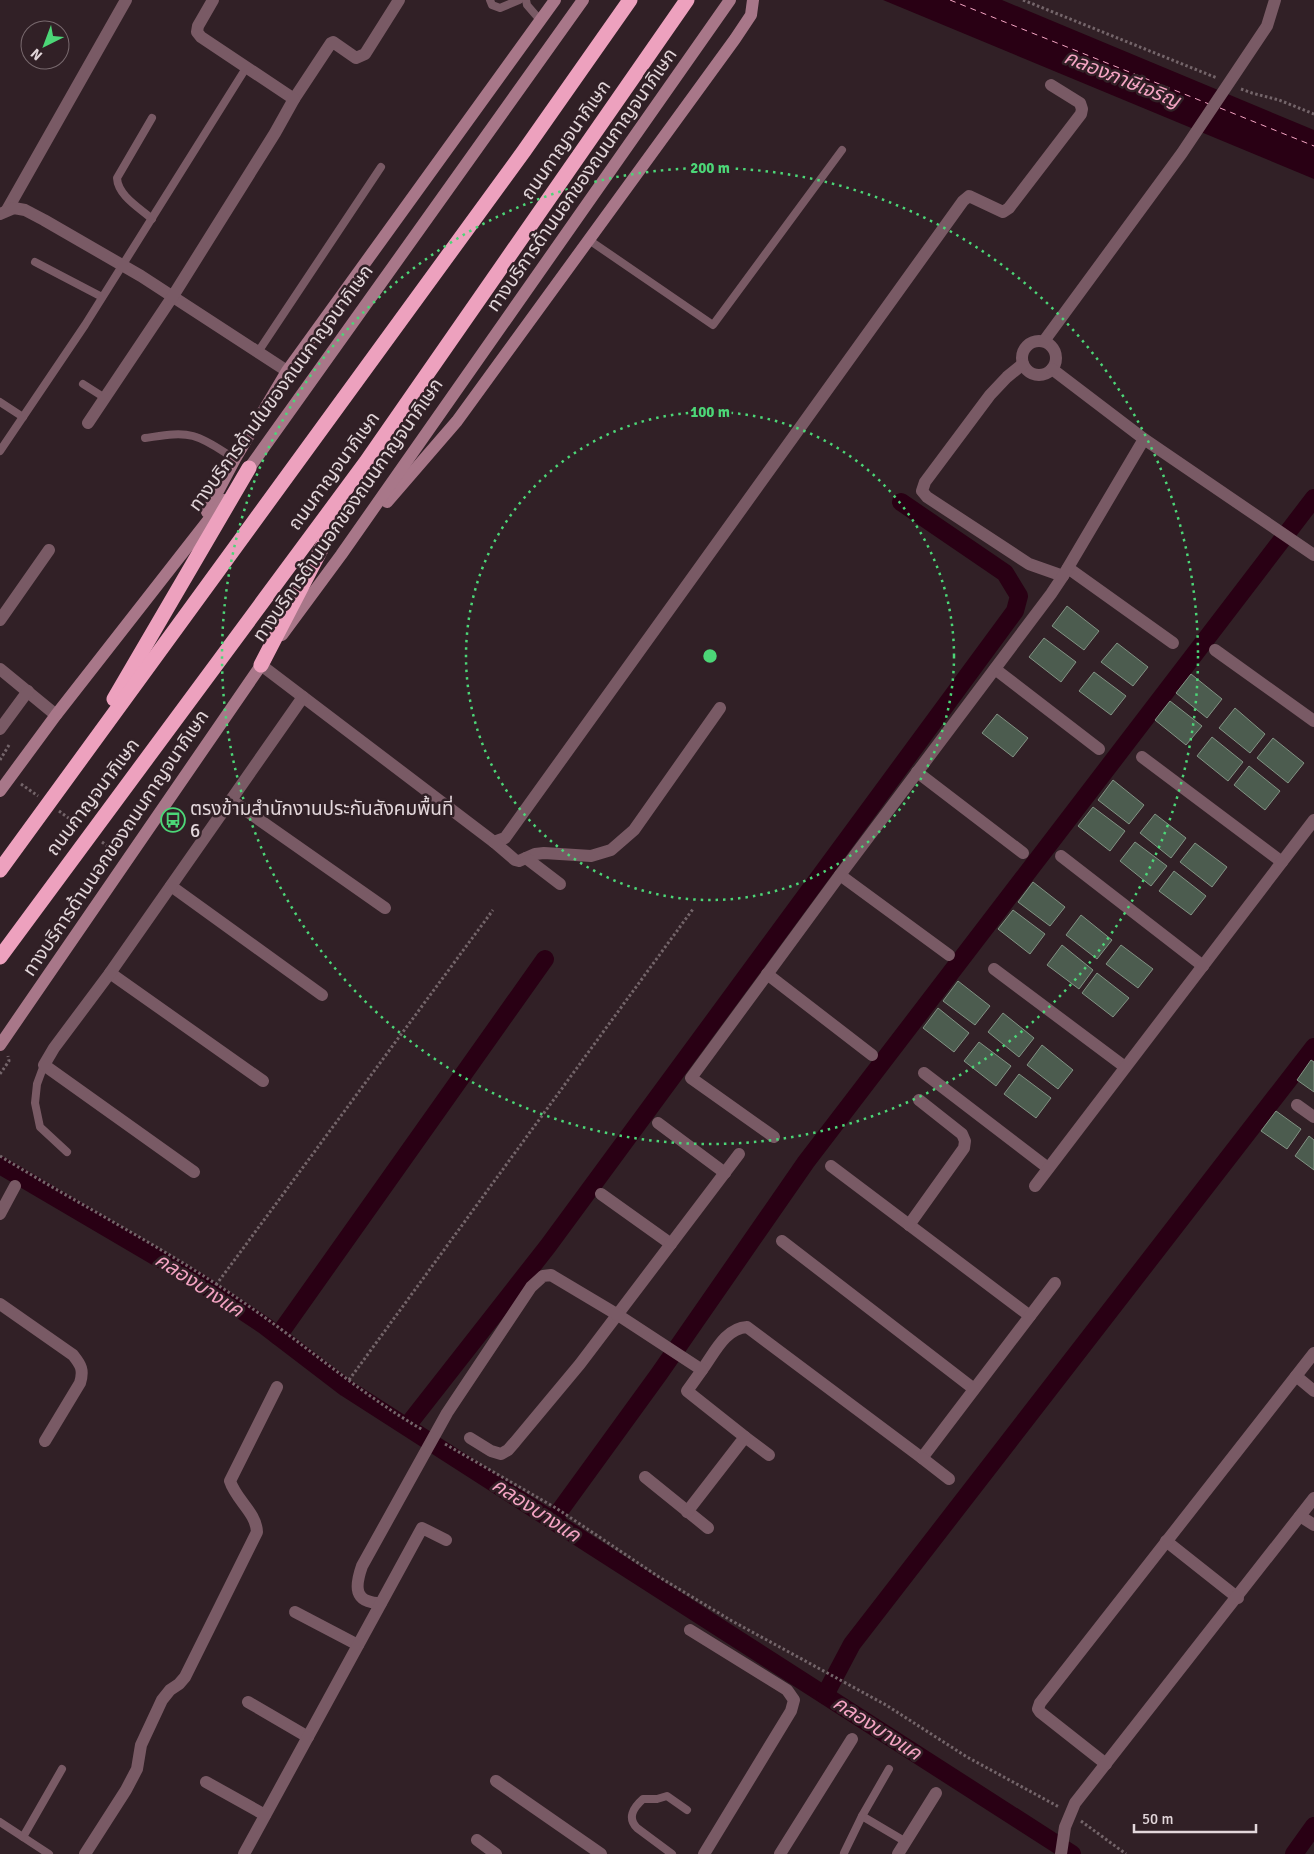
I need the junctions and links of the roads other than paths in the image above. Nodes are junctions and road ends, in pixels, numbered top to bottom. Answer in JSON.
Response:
{"nodes":[{"id":1,"x":126,"y":0,"type":"edge"},
{"id":2,"x":213,"y":0,"type":"edge"},
{"id":3,"x":399,"y":0,"type":"edge"},
{"id":4,"x":490,"y":0,"type":"edge"},
{"id":5,"x":519,"y":0,"type":"edge"},
{"id":6,"x":526,"y":0,"type":"edge"},
{"id":7,"x":554,"y":0,"type":"edge"},
{"id":8,"x":583,"y":0,"type":"edge"},
{"id":9,"x":630,"y":0,"type":"edge"},
{"id":10,"x":687,"y":0,"type":"edge"},
{"id":11,"x":730,"y":0,"type":"edge"},
{"id":12,"x":753,"y":0,"type":"edge"},
{"id":13,"x":1276,"y":0,"type":"edge"},
{"id":14,"x":540,"y":20,"type":"junction"},
{"id":15,"x":246,"y":68,"type":"junction"},
{"id":16,"x":1051,"y":85,"type":"dead end"},
{"id":17,"x":294,"y":99,"type":"junction"},
{"id":18,"x":152,"y":118,"type":"dead end"},
{"id":19,"x":842,"y":150,"type":"dead end"},
{"id":20,"x":382,"y":167,"type":"dead end"},
{"id":21,"x":3,"y":212,"type":"edge"},
{"id":22,"x":152,"y":219,"type":"junction"},
{"id":23,"x":589,"y":240,"type":"junction"},
{"id":24,"x":35,"y":262,"type":"dead end"},
{"id":25,"x":123,"y":266,"type":"junction"},
{"id":26,"x":173,"y":296,"type":"junction"},
{"id":27,"x":102,"y":297,"type":"junction"},
{"id":28,"x":1044,"y":341,"type":"junction"},
{"id":29,"x":258,"y":352,"type":"junction"},
{"id":30,"x":1023,"y":364,"type":"junction"},
{"id":31,"x":1052,"y":369,"type":"junction"},
{"id":32,"x":287,"y":371,"type":"junction"},
{"id":33,"x":83,"y":384,"type":"dead end"},
{"id":34,"x":105,"y":398,"type":"junction"},
{"id":35,"x":0,"y":402,"type":"edge"},
{"id":36,"x":23,"y":417,"type":"junction"},
{"id":37,"x":88,"y":423,"type":"dead end"},
{"id":38,"x":145,"y":438,"type":"dead end"},
{"id":39,"x":1144,"y":439,"type":"junction"},
{"id":40,"x":0,"y":451,"type":"edge"},
{"id":41,"x":236,"y":459,"type":"junction"},
{"id":42,"x":366,"y":462,"type":"junction"},
{"id":43,"x":250,"y":468,"type":"junction"},
{"id":44,"x":192,"y":541,"type":"junction"},
{"id":45,"x":49,"y":550,"type":"dead end"},
{"id":46,"x":341,"y":555,"type":"junction"},
{"id":47,"x":1314,"y":555,"type":"edge"},
{"id":48,"x":1065,"y":572,"type":"junction"},
{"id":49,"x":0,"y":620,"type":"edge"},
{"id":50,"x":1173,"y":643,"type":"dead end"},
{"id":51,"x":1215,"y":650,"type":"dead end"},
{"id":52,"x":261,"y":665,"type":"junction"},
{"id":53,"x":0,"y":669,"type":"edge"},
{"id":54,"x":994,"y":669,"type":"junction"},
{"id":55,"x":28,"y":691,"type":"junction"},
{"id":56,"x":303,"y":697,"type":"junction"},
{"id":57,"x":720,"y":708,"type":"dead end"},
{"id":58,"x":56,"y":715,"type":"junction"},
{"id":59,"x":1314,"y":721,"type":"edge"},
{"id":60,"x":0,"y":729,"type":"edge"},
{"id":61,"x":1099,"y":749,"type":"dead end"},
{"id":62,"x":1142,"y":757,"type":"dead end"},
{"id":63,"x":71,"y":772,"type":"junction"},
{"id":64,"x":917,"y":772,"type":"junction"},
{"id":65,"x":0,"y":791,"type":"edge"},
{"id":66,"x":231,"y":800,"type":"junction"},
{"id":67,"x":1314,"y":820,"type":"edge"},
{"id":68,"x":494,"y":842,"type":"junction"},
{"id":69,"x":1024,"y":853,"type":"dead end"},
{"id":70,"x":1061,"y":856,"type":"dead end"},
{"id":71,"x":526,"y":858,"type":"junction"},
{"id":72,"x":1282,"y":862,"type":"junction"},
{"id":73,"x":0,"y":870,"type":"edge"},
{"id":74,"x":840,"y":875,"type":"junction"},
{"id":75,"x":560,"y":884,"type":"dead end"},
{"id":76,"x":171,"y":886,"type":"junction"},
{"id":77,"x":385,"y":908,"type":"dead end"},
{"id":78,"x":949,"y":954,"type":"dead end"},
{"id":79,"x":0,"y":957,"type":"edge"},
{"id":80,"x":1203,"y":966,"type":"junction"},
{"id":81,"x":994,"y":969,"type":"dead end"},
{"id":82,"x":110,"y":973,"type":"junction"},
{"id":83,"x":767,"y":974,"type":"junction"},
{"id":84,"x":322,"y":995,"type":"dead end"},
{"id":85,"x":0,"y":1045,"type":"edge"},
{"id":86,"x":872,"y":1055,"type":"dead end"},
{"id":87,"x":44,"y":1065,"type":"junction"},
{"id":88,"x":1126,"y":1066,"type":"junction"},
{"id":89,"x":924,"y":1073,"type":"dead end"},
{"id":90,"x":263,"y":1081,"type":"dead end"},
{"id":91,"x":919,"y":1100,"type":"dead end"},
{"id":92,"x":1297,"y":1105,"type":"dead end"},
{"id":93,"x":1314,"y":1117,"type":"edge"},
{"id":94,"x":658,"y":1123,"type":"dead end"},
{"id":95,"x":774,"y":1137,"type":"dead end"},
{"id":96,"x":67,"y":1152,"type":"dead end"},
{"id":97,"x":739,"y":1154,"type":"dead end"},
{"id":98,"x":831,"y":1166,"type":"dead end"},
{"id":99,"x":1048,"y":1168,"type":"junction"},
{"id":100,"x":194,"y":1172,"type":"dead end"},
{"id":101,"x":725,"y":1173,"type":"junction"},
{"id":102,"x":15,"y":1186,"type":"dead end"},
{"id":103,"x":1035,"y":1186,"type":"dead end"},
{"id":104,"x":601,"y":1194,"type":"dead end"},
{"id":105,"x":0,"y":1214,"type":"edge"},
{"id":106,"x":909,"y":1224,"type":"junction"},
{"id":107,"x":782,"y":1240,"type":"dead end"},
{"id":108,"x":671,"y":1244,"type":"junction"},
{"id":109,"x":1055,"y":1283,"type":"dead end"},
{"id":110,"x":0,"y":1304,"type":"edge"},
{"id":111,"x":618,"y":1314,"type":"junction"},
{"id":112,"x":1030,"y":1316,"type":"junction"},
{"id":113,"x":1314,"y":1353,"type":"edge"},
{"id":114,"x":702,"y":1370,"type":"junction"},
{"id":115,"x":1296,"y":1376,"type":"junction"},
{"id":116,"x":277,"y":1387,"type":"dead end"},
{"id":117,"x":974,"y":1389,"type":"junction"},
{"id":118,"x":1314,"y":1391,"type":"edge"},
{"id":119,"x":745,"y":1437,"type":"junction"},
{"id":120,"x":470,"y":1438,"type":"dead end"},
{"id":121,"x":45,"y":1441,"type":"dead end"},
{"id":122,"x":769,"y":1455,"type":"dead end"},
{"id":123,"x":922,"y":1458,"type":"junction"},
{"id":124,"x":645,"y":1478,"type":"dead end"},
{"id":125,"x":949,"y":1479,"type":"dead end"},
{"id":126,"x":1314,"y":1498,"type":"edge"},
{"id":127,"x":688,"y":1512,"type":"junction"},
{"id":128,"x":1300,"y":1516,"type":"junction"},
{"id":129,"x":1314,"y":1525,"type":"edge"},
{"id":130,"x":708,"y":1528,"type":"dead end"},
{"id":131,"x":446,"y":1540,"type":"dead end"},
{"id":132,"x":1166,"y":1541,"type":"junction"},
{"id":133,"x":1238,"y":1598,"type":"junction"},
{"id":134,"x":381,"y":1603,"type":"junction"},
{"id":135,"x":295,"y":1612,"type":"dead end"},
{"id":136,"x":690,"y":1630,"type":"dead end"},
{"id":137,"x":358,"y":1645,"type":"junction"},
{"id":138,"x":248,"y":1702,"type":"dead end"},
{"id":139,"x":308,"y":1737,"type":"junction"},
{"id":140,"x":852,"y":1740,"type":"dead end"},
{"id":141,"x":1106,"y":1764,"type":"junction"},
{"id":142,"x":62,"y":1769,"type":"dead end"},
{"id":143,"x":889,"y":1769,"type":"dead end"},
{"id":144,"x":496,"y":1781,"type":"dead end"},
{"id":145,"x":206,"y":1782,"type":"dead end"},
{"id":146,"x":936,"y":1792,"type":"dead end"},
{"id":147,"x":687,"y":1810,"type":"dead end"},
{"id":148,"x":265,"y":1815,"type":"junction"},
{"id":149,"x":862,"y":1816,"type":"junction"},
{"id":150,"x":0,"y":1822,"type":"edge"},
{"id":151,"x":22,"y":1837,"type":"junction"},
{"id":152,"x":477,"y":1840,"type":"dead end"},
{"id":153,"x":906,"y":1842,"type":"junction"},
{"id":154,"x":844,"y":1853,"type":"edge"},
{"id":155,"x":49,"y":1854,"type":"edge"},
{"id":156,"x":85,"y":1854,"type":"edge"},
{"id":157,"x":244,"y":1854,"type":"edge"},
{"id":158,"x":496,"y":1854,"type":"edge"},
{"id":159,"x":601,"y":1854,"type":"edge"},
{"id":160,"x":672,"y":1854,"type":"edge"},
{"id":161,"x":704,"y":1854,"type":"edge"},
{"id":162,"x":780,"y":1854,"type":"edge"},
{"id":163,"x":898,"y":1854,"type":"edge"},
{"id":164,"x":1060,"y":1854,"type":"edge"}],
"edges":[{"from":1,"to":21,"type":"street"},
{"from":2,"to":15,"type":"street"},
{"from":3,"to":17,"type":"street"},
{"from":4,"to":5,"type":"lane"},
{"from":6,"to":14,"type":"lane"},
{"from":7,"to":14,"type":"main road"},
{"from":8,"to":43,"type":"main road","name":"ทางบริการด้านในของถนนกาญจนาภิเษก"},
{"from":9,"to":63,"type":"highway","name":"ถนนกาญจนาภิเษก"},
{"from":10,"to":42,"type":"highway","name":"ถนนกาญจนาภิเษก"},
{"from":11,"to":46,"type":"main road","name":"ทางบริการด้านนอกของถนนกาญจนาภิเษก"},
{"from":12,"to":23,"type":"main road"},
{"from":13,"to":28,"type":"street"},
{"from":14,"to":32,"type":"main road"},
{"from":15,"to":17,"type":"street"},
{"from":15,"to":22,"type":"lane"},
{"from":16,"to":68,"type":"street"},
{"from":17,"to":26,"type":"street"},
{"from":18,"to":22,"type":"lane"},
{"from":19,"to":23,"type":"lane"},
{"from":20,"to":29,"type":"lane"},
{"from":21,"to":25,"type":"street"},
{"from":22,"to":25,"type":"lane"},
{"from":23,"to":46,"type":"main road"},
{"from":24,"to":27,"type":"lane"},
{"from":25,"to":26,"type":"street"},
{"from":25,"to":27,"type":"lane"},
{"from":26,"to":29,"type":"street"},
{"from":26,"to":34,"type":"street"},
{"from":27,"to":36,"type":"lane"},
{"from":28,"to":30,"type":"street"},
{"from":28,"to":31,"type":"street"},
{"from":29,"to":32,"type":"street"},
{"from":30,"to":31,"type":"street"},
{"from":30,"to":48,"type":"street"},
{"from":31,"to":39,"type":"street"},
{"from":32,"to":41,"type":"main road"},
{"from":33,"to":34,"type":"lane"},
{"from":34,"to":37,"type":"street"},
{"from":35,"to":36,"type":"lane"},
{"from":36,"to":40,"type":"lane"},
{"from":38,"to":41,"type":"lane"},
{"from":39,"to":47,"type":"street"},
{"from":39,"to":48,"type":"street"},
{"from":41,"to":44,"type":"main road"},
{"from":42,"to":52,"type":"highway"},
{"from":42,"to":79,"type":"highway","name":"ถนนกาญจนาภิเษก"},
{"from":43,"to":44,"type":"main road","name":"ทางบริการด้านในของถนนกาญจนาภิเษก"},
{"from":43,"to":63,"type":"highway"},
{"from":44,"to":58,"type":"main road","name":"ทางบริการด้านในของถนนกาญจนาภิเษก"},
{"from":45,"to":49,"type":"street"},
{"from":46,"to":52,"type":"main road","name":"ทางบริการด้านนอกของถนนกาญจนาภิเษก"},
{"from":48,"to":50,"type":"street"},
{"from":48,"to":54,"type":"street"},
{"from":51,"to":59,"type":"street"},
{"from":52,"to":56,"type":"street"},
{"from":52,"to":85,"type":"main road","name":"ทางบริการด้านนอกของถนนกาญจนาภิเษก"},
{"from":53,"to":55,"type":"street"},
{"from":54,"to":61,"type":"street"},
{"from":54,"to":64,"type":"street"},
{"from":55,"to":58,"type":"street"},
{"from":55,"to":60,"type":"street"},
{"from":56,"to":66,"type":"street"},
{"from":56,"to":68,"type":"street"},
{"from":57,"to":71,"type":"street"},
{"from":58,"to":65,"type":"main road","name":"ทางบริการด้านในของถนนกาญจนาภิเษก"},
{"from":62,"to":72,"type":"street"},
{"from":63,"to":73,"type":"highway","name":"ถนนกาญจนาภิเษก"},
{"from":64,"to":69,"type":"street"},
{"from":64,"to":74,"type":"street"},
{"from":66,"to":76,"type":"street"},
{"from":66,"to":77,"type":"street"},
{"from":67,"to":72,"type":"street"},
{"from":68,"to":71,"type":"street"},
{"from":70,"to":80,"type":"street"},
{"from":71,"to":75,"type":"street"},
{"from":72,"to":80,"type":"street"},
{"from":74,"to":78,"type":"street"},
{"from":74,"to":83,"type":"street"},
{"from":76,"to":82,"type":"street"},
{"from":76,"to":84,"type":"street"},
{"from":80,"to":88,"type":"street"},
{"from":81,"to":88,"type":"street"},
{"from":82,"to":87,"type":"street"},
{"from":82,"to":90,"type":"street"},
{"from":83,"to":86,"type":"street"},
{"from":83,"to":95,"type":"street"},
{"from":87,"to":96,"type":"lane"},
{"from":87,"to":100,"type":"street"},
{"from":88,"to":99,"type":"street"},
{"from":89,"to":99,"type":"street"},
{"from":91,"to":106,"type":"street"},
{"from":92,"to":93,"type":"street"},
{"from":94,"to":101,"type":"street"},
{"from":97,"to":101,"type":"street"},
{"from":98,"to":106,"type":"street"},
{"from":99,"to":103,"type":"street"},
{"from":101,"to":108,"type":"street"},
{"from":102,"to":105,"type":"street"},
{"from":104,"to":108,"type":"street"},
{"from":106,"to":112,"type":"street"},
{"from":107,"to":117,"type":"street"},
{"from":108,"to":111,"type":"street"},
{"from":109,"to":112,"type":"street"},
{"from":110,"to":121,"type":"street"},
{"from":111,"to":114,"type":"street"},
{"from":111,"to":120,"type":"street"},
{"from":111,"to":134,"type":"street"},
{"from":112,"to":117,"type":"street"},
{"from":113,"to":115,"type":"street"},
{"from":114,"to":119,"type":"street"},
{"from":114,"to":123,"type":"street"},
{"from":115,"to":118,"type":"street"},
{"from":115,"to":132,"type":"street"},
{"from":116,"to":156,"type":"street"},
{"from":117,"to":123,"type":"street"},
{"from":119,"to":122,"type":"street"},
{"from":119,"to":127,"type":"street"},
{"from":123,"to":125,"type":"street"},
{"from":124,"to":127,"type":"street"},
{"from":126,"to":128,"type":"street"},
{"from":127,"to":130,"type":"street"},
{"from":128,"to":129,"type":"street"},
{"from":128,"to":133,"type":"street"},
{"from":131,"to":134,"type":"street"},
{"from":132,"to":133,"type":"street"},
{"from":132,"to":141,"type":"street"},
{"from":133,"to":141,"type":"street"},
{"from":134,"to":137,"type":"street"},
{"from":135,"to":137,"type":"street"},
{"from":136,"to":161,"type":"street"},
{"from":137,"to":139,"type":"street"},
{"from":138,"to":139,"type":"street"},
{"from":139,"to":148,"type":"street"},
{"from":140,"to":162,"type":"street"},
{"from":141,"to":164,"type":"street"},
{"from":142,"to":151,"type":"lane"},
{"from":143,"to":149,"type":"lane"},
{"from":144,"to":159,"type":"street"},
{"from":145,"to":148,"type":"street"},
{"from":146,"to":153,"type":"street"},
{"from":147,"to":160,"type":"lane"},
{"from":148,"to":157,"type":"street"},
{"from":149,"to":153,"type":"lane"},
{"from":149,"to":154,"type":"lane"},
{"from":150,"to":151,"type":"lane"},
{"from":151,"to":155,"type":"lane"},
{"from":152,"to":158,"type":"street"},
{"from":153,"to":163,"type":"street"}]}
